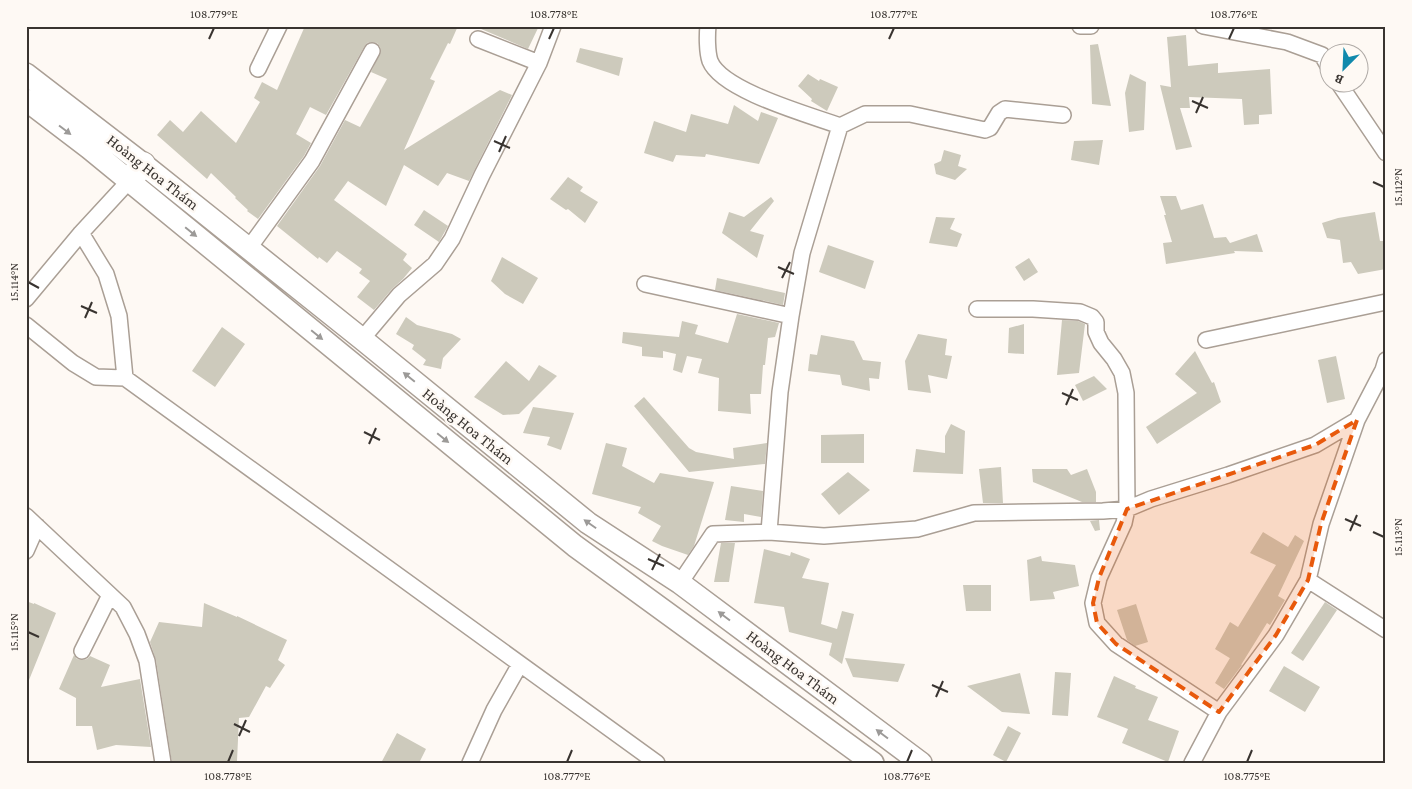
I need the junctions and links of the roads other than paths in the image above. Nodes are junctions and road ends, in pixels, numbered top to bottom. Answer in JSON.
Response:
{"nodes":[{"id":1,"x":279,"y":26,"type":"edge"},
{"id":2,"x":553,"y":26,"type":"edge"},
{"id":3,"x":708,"y":26,"type":"edge"},
{"id":4,"x":1080,"y":26,"type":"edge"},
{"id":5,"x":1091,"y":26,"type":"edge"},
{"id":6,"x":1202,"y":26,"type":"edge"},
{"id":7,"x":478,"y":39,"type":"dead end"},
{"id":8,"x":372,"y":51,"type":"dead end"},
{"id":9,"x":1320,"y":54,"type":"edge"},
{"id":10,"x":539,"y":64,"type":"junction"},
{"id":11,"x":258,"y":69,"type":"dead end"},
{"id":12,"x":26,"y":74,"type":"edge"},
{"id":13,"x":1345,"y":92,"type":"edge"},
{"id":14,"x":26,"y":100,"type":"edge"},
{"id":15,"x":1063,"y":115,"type":"dead end"},
{"id":16,"x":840,"y":126,"type":"junction"},
{"id":17,"x":1386,"y":153,"type":"edge"},
{"id":18,"x":136,"y":172,"type":"junction"},
{"id":19,"x":81,"y":233,"type":"junction"},
{"id":20,"x":249,"y":248,"type":"junction"},
{"id":21,"x":645,"y":284,"type":"dead end"},
{"id":22,"x":26,"y":299,"type":"edge"},
{"id":23,"x":1386,"y":302,"type":"edge"},
{"id":24,"x":977,"y":309,"type":"dead end"},
{"id":25,"x":791,"y":316,"type":"junction"},
{"id":26,"x":26,"y":325,"type":"edge"},
{"id":27,"x":362,"y":339,"type":"junction"},
{"id":28,"x":1206,"y":340,"type":"dead end"},
{"id":29,"x":1385,"y":367,"type":"edge"},
{"id":30,"x":125,"y":378,"type":"junction"},
{"id":31,"x":1357,"y":420,"type":"junction"},
{"id":32,"x":1127,"y":508,"type":"junction"},
{"id":33,"x":32,"y":521,"type":"edge"},
{"id":34,"x":769,"y":532,"type":"junction"},
{"id":35,"x":26,"y":551,"type":"edge"},
{"id":36,"x":1308,"y":580,"type":"junction"},
{"id":37,"x":680,"y":583,"type":"junction"},
{"id":38,"x":110,"y":595,"type":"junction"},
{"id":39,"x":1386,"y":630,"type":"edge"},
{"id":40,"x":82,"y":651,"type":"dead end"},
{"id":41,"x":520,"y":664,"type":"junction"},
{"id":42,"x":1219,"y":712,"type":"junction"},
{"id":43,"x":163,"y":763,"type":"edge"},
{"id":44,"x":470,"y":763,"type":"edge"},
{"id":45,"x":657,"y":763,"type":"edge"},
{"id":46,"x":873,"y":763,"type":"edge"},
{"id":47,"x":921,"y":763,"type":"edge"},
{"id":48,"x":1192,"y":763,"type":"edge"}],
"edges":[{"from":1,"to":11,"type":"street"},
{"from":2,"to":10,"type":"street"},
{"from":3,"to":16,"type":"street"},
{"from":4,"to":5,"type":"street"},
{"from":6,"to":9,"type":"street"},
{"from":7,"to":10,"type":"street"},
{"from":8,"to":20,"type":"street"},
{"from":10,"to":27,"type":"street"},
{"from":12,"to":18,"type":"main road","name":"Hoàng Hoa Thám"},
{"from":13,"to":17,"type":"street"},
{"from":14,"to":18,"type":"main road","name":"Hoàng Hoa Thám","one_way":true},
{"from":15,"to":16,"type":"street"},
{"from":16,"to":25,"type":"street"},
{"from":18,"to":19,"type":"street"},
{"from":18,"to":20,"type":"main road","name":"Hoàng Hoa Thám"},
{"from":18,"to":46,"type":"main road","name":"Hoàng Hoa Thám","one_way":true},
{"from":19,"to":22,"type":"street"},
{"from":19,"to":30,"type":"street"},
{"from":20,"to":27,"type":"main road","name":"Hoàng Hoa Thám"},
{"from":21,"to":25,"type":"street"},
{"from":23,"to":28,"type":"street"},
{"from":24,"to":32,"type":"street"},
{"from":25,"to":34,"type":"street"},
{"from":26,"to":30,"type":"street"},
{"from":37,"to":27,"type":"main road","name":"Hoàng Hoa Thám","one_way":true},
{"from":29,"to":31,"type":"street"},
{"from":30,"to":41,"type":"street"},
{"from":31,"to":32,"type":"street"},
{"from":31,"to":36,"type":"street"},
{"from":32,"to":34,"type":"street"},
{"from":32,"to":42,"type":"street"},
{"from":33,"to":35,"type":"street"},
{"from":33,"to":38,"type":"street"},
{"from":34,"to":37,"type":"street"},
{"from":36,"to":39,"type":"street"},
{"from":36,"to":42,"type":"street"},
{"from":47,"to":37,"type":"main road","name":"Hoàng Hoa Thám","one_way":true},
{"from":38,"to":40,"type":"street"},
{"from":38,"to":43,"type":"street"},
{"from":41,"to":44,"type":"street"},
{"from":41,"to":45,"type":"street"},
{"from":42,"to":48,"type":"street"}]}
